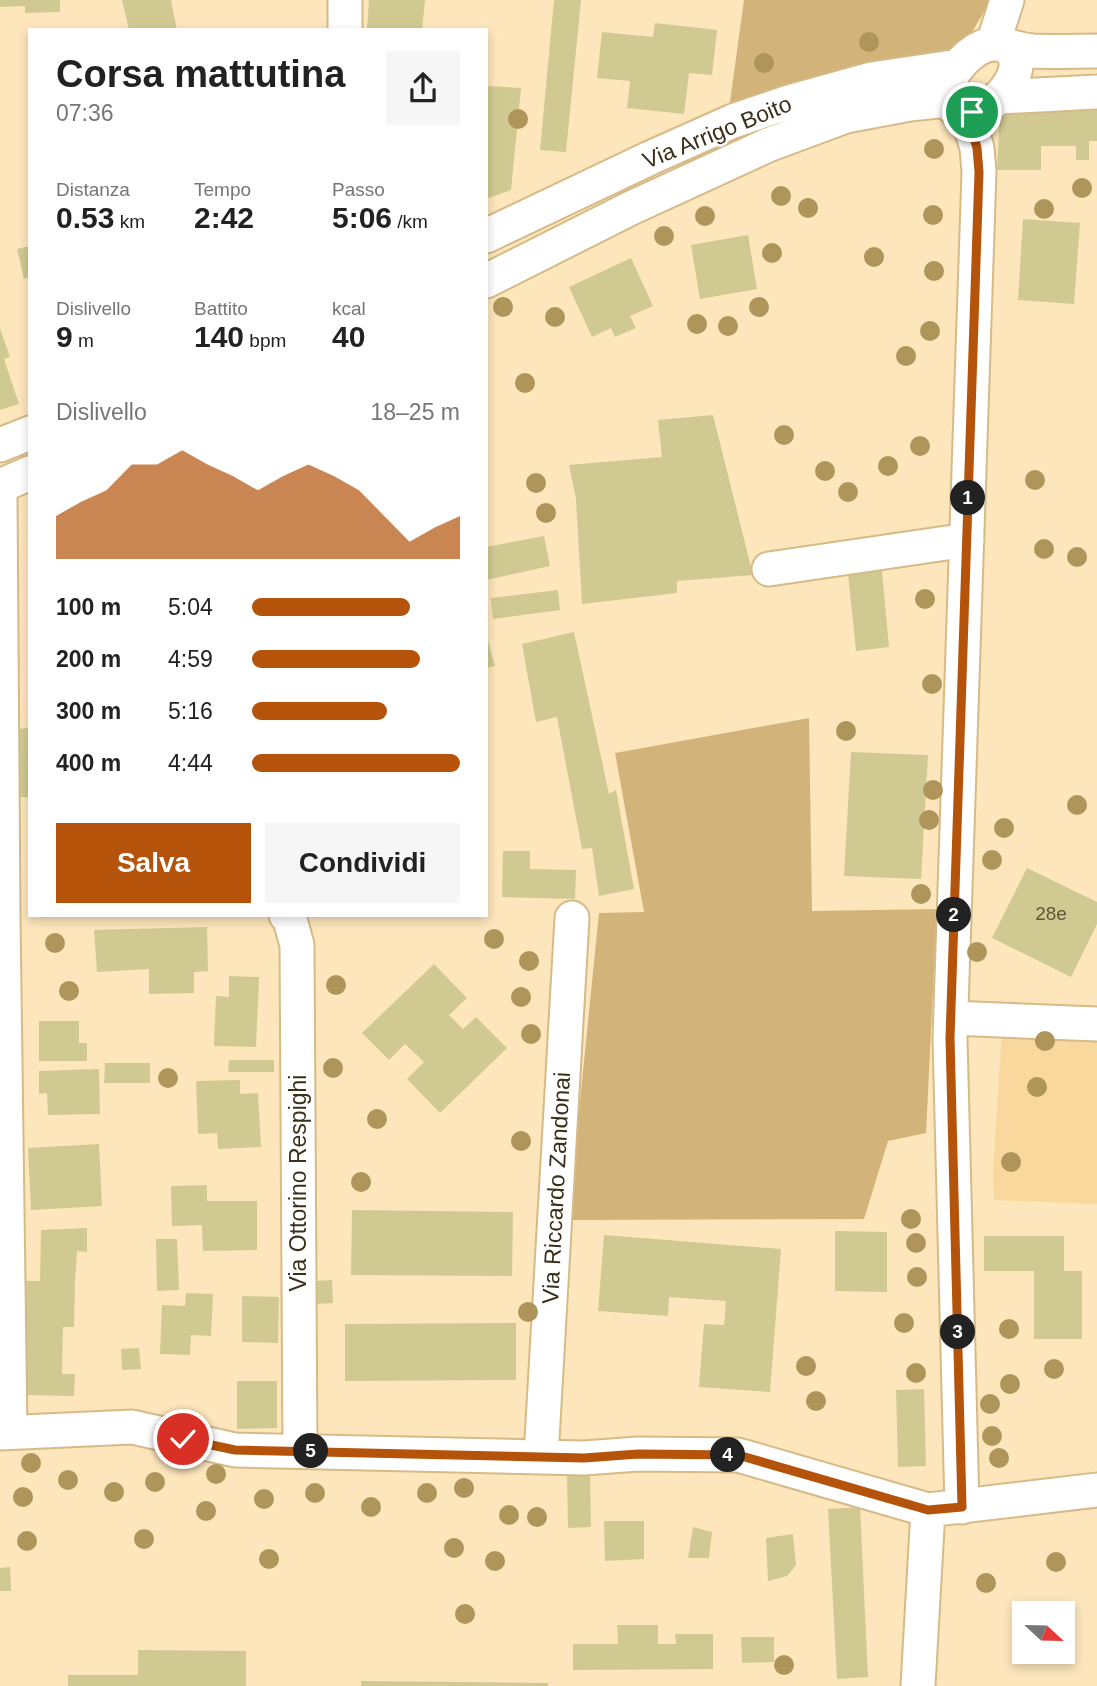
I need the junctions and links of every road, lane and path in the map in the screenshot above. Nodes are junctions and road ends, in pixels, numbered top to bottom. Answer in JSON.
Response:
{"nodes":[{"id":1,"x":345,"y":0,"type":"edge"},
{"id":2,"x":1007,"y":0,"type":"edge"},
{"id":3,"x":345,"y":28,"type":"edge"},
{"id":4,"x":1001,"y":46,"type":"junction"},
{"id":5,"x":1097,"y":51,"type":"edge"},
{"id":6,"x":959,"y":66,"type":"junction"},
{"id":7,"x":1097,"y":92,"type":"edge"},
{"id":8,"x":999,"y":97,"type":"junction"},
{"id":9,"x":950,"y":104,"type":"junction"},
{"id":10,"x":488,"y":235,"type":"edge"},
{"id":11,"x":488,"y":280,"type":"edge"},
{"id":12,"x":28,"y":434,"type":"edge"},
{"id":13,"x":0,"y":445,"type":"edge"},
{"id":14,"x":28,"y":474,"type":"edge"},
{"id":15,"x":0,"y":486,"type":"edge"},
{"id":16,"x":0,"y":496,"type":"edge"},
{"id":17,"x":967,"y":540,"type":"junction"},
{"id":18,"x":769,"y":569,"type":"dead end"},
{"id":19,"x":16,"y":915,"type":"edge"},
{"id":20,"x":288,"y":917,"type":"edge"},
{"id":21,"x":572,"y":918,"type":"dead end"},
{"id":22,"x":951,"y":1018,"type":"junction"},
{"id":23,"x":1097,"y":1024,"type":"edge"},
{"id":24,"x":5,"y":1432,"type":"edge"},
{"id":25,"x":300,"y":1451,"type":"junction"},
{"id":26,"x":541,"y":1457,"type":"junction"},
{"id":27,"x":1097,"y":1490,"type":"edge"},
{"id":28,"x":962,"y":1507,"type":"junction"},
{"id":29,"x":928,"y":1510,"type":"junction"},
{"id":30,"x":918,"y":1686,"type":"edge"}],
"edges":[{"from":1,"to":3,"type":"street"},
{"from":2,"to":4,"type":"street"},
{"from":4,"to":5,"type":"street"},
{"from":4,"to":6,"type":"street"},
{"from":4,"to":8,"type":"street"},
{"from":6,"to":9,"type":"street"},
{"from":6,"to":10,"type":"street","name":"Via Arrigo Boito"},
{"from":7,"to":8,"type":"street"},
{"from":8,"to":9,"type":"street"},
{"from":9,"to":11,"type":"street","name":"Via Arrigo Boito"},
{"from":9,"to":17,"type":"street"},
{"from":12,"to":13,"type":"street"},
{"from":14,"to":15,"type":"street"},
{"from":16,"to":19,"type":"street"},
{"from":17,"to":18,"type":"street"},
{"from":17,"to":22,"type":"street"},
{"from":19,"to":24,"type":"street"},
{"from":20,"to":25,"type":"street","name":"Via Ottorino Respighi"},
{"from":21,"to":26,"type":"street","name":"Via Riccardo Zandonai"},
{"from":22,"to":23,"type":"street"},
{"from":22,"to":28,"type":"street"},
{"from":24,"to":25,"type":"street"},
{"from":25,"to":26,"type":"street"},
{"from":26,"to":29,"type":"street"},
{"from":27,"to":28,"type":"street"},
{"from":28,"to":29,"type":"street"},
{"from":29,"to":30,"type":"street"}]}
